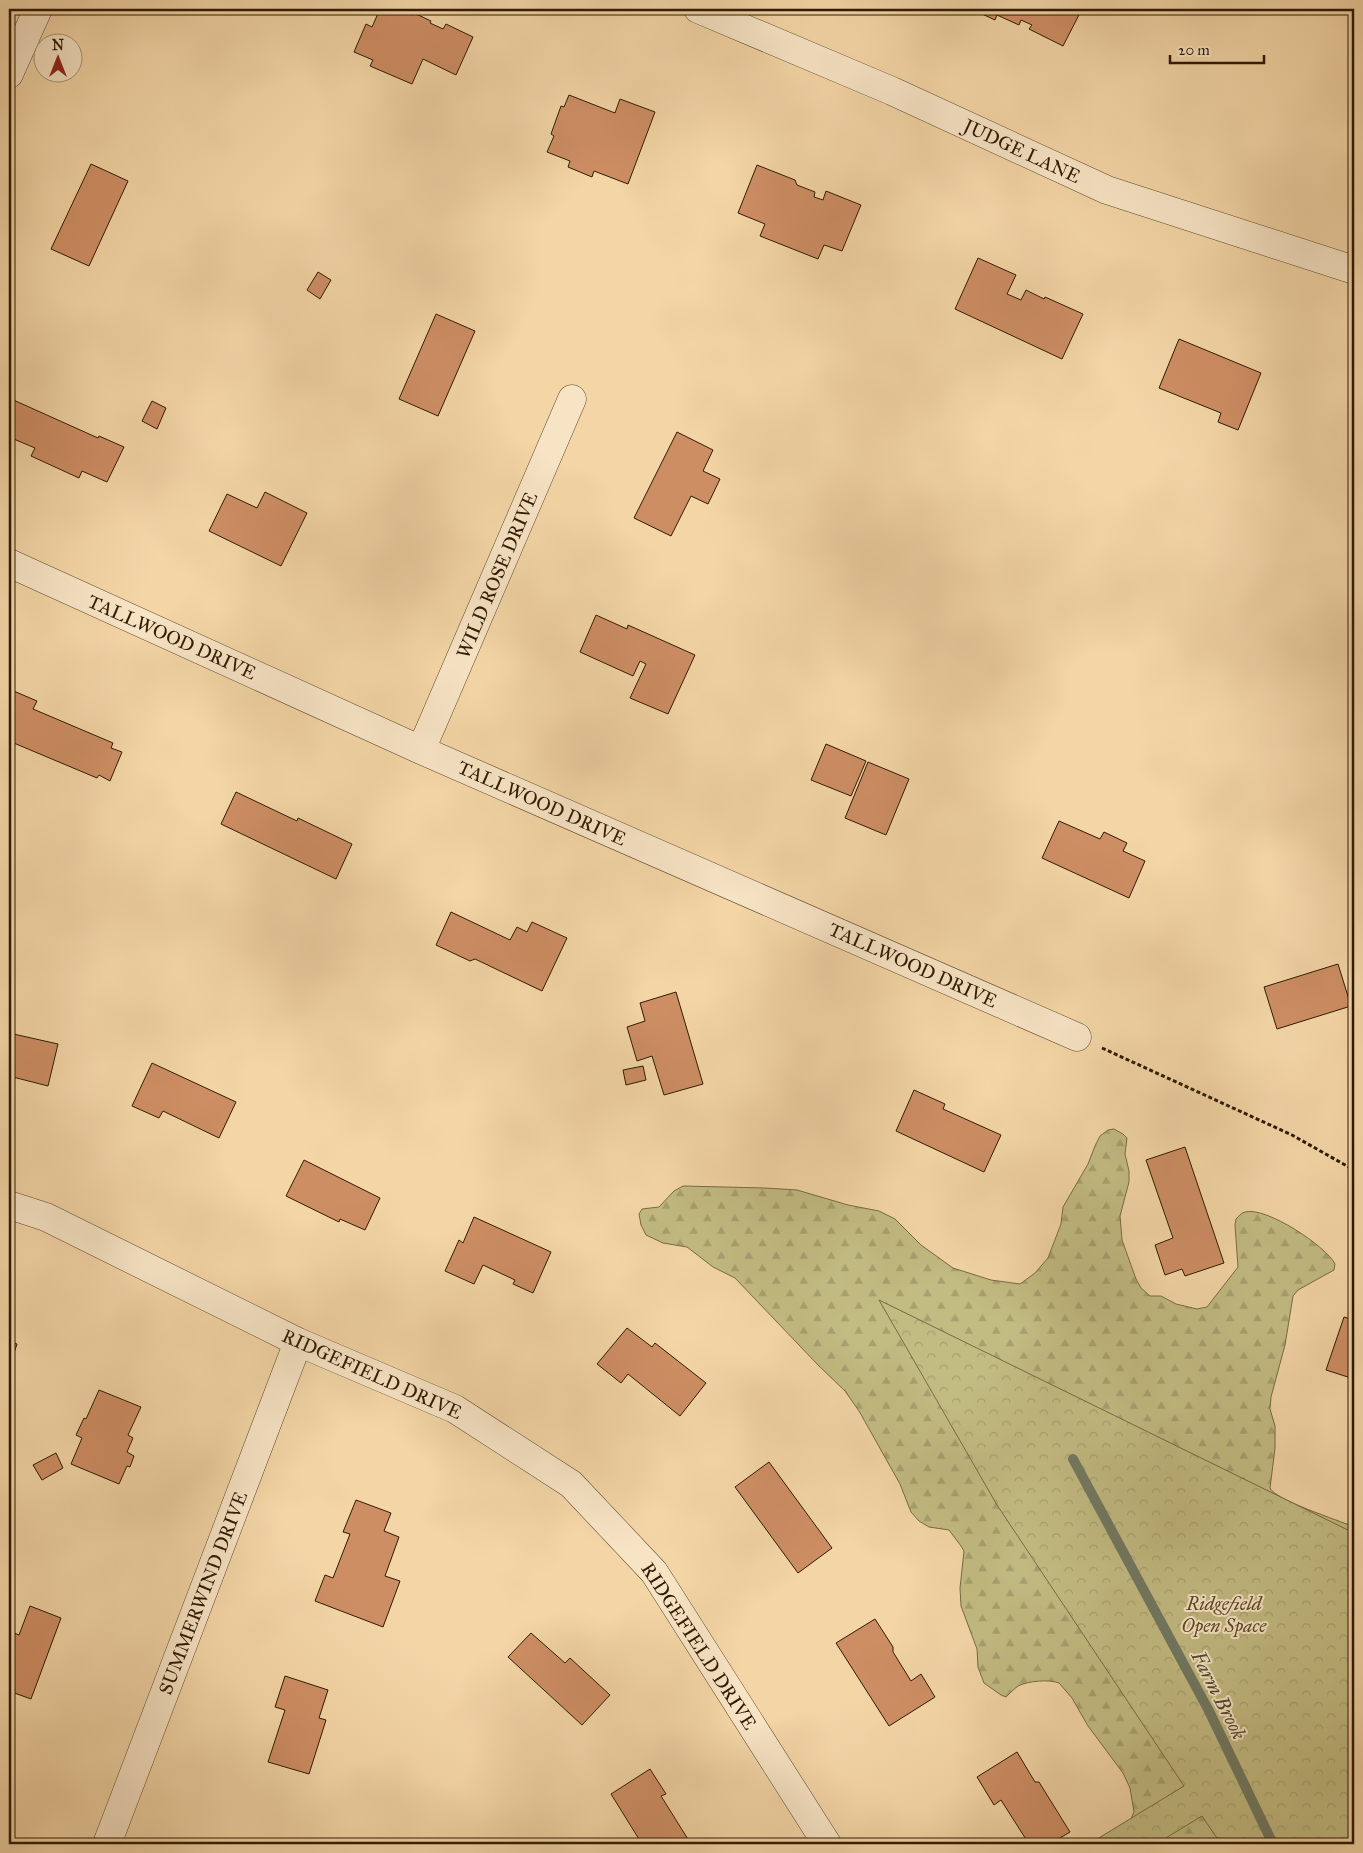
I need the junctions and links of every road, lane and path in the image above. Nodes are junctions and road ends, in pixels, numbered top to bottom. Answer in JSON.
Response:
{"nodes":[{"id":1,"x":38,"y":9,"type":"edge"},
{"id":2,"x":698,"y":9,"type":"edge"},
{"id":3,"x":9,"y":74,"type":"edge"},
{"id":4,"x":1354,"y":270,"type":"edge"},
{"id":5,"x":572,"y":399,"type":"dead end"},
{"id":6,"x":9,"y":563,"type":"edge"},
{"id":7,"x":422,"y":750,"type":"junction"},
{"id":8,"x":1077,"y":1037,"type":"joint"},
{"id":9,"x":1354,"y":1170,"type":"edge"},
{"id":10,"x":9,"y":1205,"type":"edge"},
{"id":11,"x":298,"y":1342,"type":"junction"},
{"id":12,"x":108,"y":1844,"type":"edge"},
{"id":13,"x":827,"y":1844,"type":"edge"}],
"edges":[{"from":1,"to":3,"type":"street"},
{"from":2,"to":4,"type":"street","name":"JUDGE LANE"},
{"from":5,"to":7,"type":"street","name":"WILD ROSE DRIVE"},
{"from":6,"to":7,"type":"street","name":"TALLWOOD DRIVE"},
{"from":7,"to":8,"type":"street","name":"TALLWOOD DRIVE"},
{"from":8,"to":9,"type":"path"},
{"from":10,"to":11,"type":"street","name":"RIDGEFIELD DRIVE"},
{"from":11,"to":12,"type":"street","name":"SUMMERWIND DRIVE"},
{"from":11,"to":13,"type":"street","name":"RIDGEFIELD DRIVE"}]}
